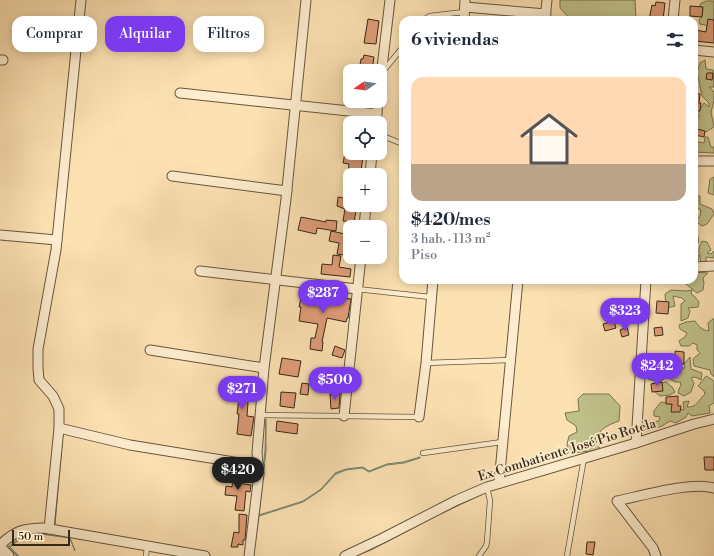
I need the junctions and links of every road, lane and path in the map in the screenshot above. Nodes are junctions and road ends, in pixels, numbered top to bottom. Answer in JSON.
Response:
{"nodes":[{"id":1,"x":81,"y":0,"type":"edge"},
{"id":2,"x":306,"y":0,"type":"edge"},
{"id":3,"x":390,"y":0,"type":"edge"},
{"id":4,"x":548,"y":0,"type":"edge"},
{"id":5,"x":675,"y":0,"type":"edge"},
{"id":6,"x":465,"y":10,"type":"edge"},
{"id":7,"x":430,"y":16,"type":"edge"},
{"id":8,"x":534,"y":16,"type":"edge"},
{"id":9,"x":545,"y":16,"type":"edge"},
{"id":10,"x":673,"y":16,"type":"edge"},
{"id":11,"x":698,"y":50,"type":"edge"},
{"id":12,"x":399,"y":52,"type":"edge"},
{"id":13,"x":714,"y":52,"type":"edge"},
{"id":14,"x":382,"y":64,"type":"edge"},
{"id":15,"x":387,"y":66,"type":"edge"},
{"id":16,"x":180,"y":94,"type":"dead end"},
{"id":17,"x":296,"y":106,"type":"junction"},
{"id":18,"x":358,"y":116,"type":"edge"},
{"id":19,"x":387,"y":138,"type":"edge"},
{"id":20,"x":399,"y":142,"type":"edge"},
{"id":21,"x":698,"y":160,"type":"edge"},
{"id":22,"x":714,"y":161,"type":"edge"},
{"id":23,"x":172,"y":176,"type":"dead end"},
{"id":24,"x":287,"y":191,"type":"junction"},
{"id":25,"x":0,"y":235,"type":"edge"},
{"id":26,"x":57,"y":240,"type":"junction"},
{"id":27,"x":360,"y":264,"type":"edge"},
{"id":28,"x":714,"y":266,"type":"edge"},
{"id":29,"x":698,"y":267,"type":"edge"},
{"id":30,"x":200,"y":271,"type":"dead end"},
{"id":31,"x":275,"y":280,"type":"junction"},
{"id":32,"x":432,"y":284,"type":"edge"},
{"id":33,"x":518,"y":284,"type":"edge"},
{"id":34,"x":646,"y":284,"type":"edge"},
{"id":35,"x":357,"y":289,"type":"junction"},
{"id":36,"x":430,"y":297,"type":"junction"},
{"id":37,"x":150,"y":350,"type":"dead end"},
{"id":38,"x":510,"y":360,"type":"junction"},
{"id":39,"x":426,"y":363,"type":"junction"},
{"id":40,"x":264,"y":368,"type":"junction"},
{"id":41,"x":260,"y":415,"type":"junction"},
{"id":42,"x":344,"y":416,"type":"junction"},
{"id":43,"x":419,"y":417,"type":"joint"},
{"id":44,"x":714,"y":419,"type":"edge"},
{"id":45,"x":59,"y":428,"type":"junction"},
{"id":46,"x":502,"y":442,"type":"junction"},
{"id":47,"x":636,"y":443,"type":"junction"},
{"id":48,"x":423,"y":453,"type":"dead end"},
{"id":49,"x":584,"y":458,"type":"junction"},
{"id":50,"x":258,"y":466,"type":"junction"},
{"id":51,"x":499,"y":483,"type":"junction"},
{"id":52,"x":487,"y":487,"type":"junction"},
{"id":53,"x":714,"y":488,"type":"edge"},
{"id":54,"x":49,"y":529,"type":"junction"},
{"id":55,"x":0,"y":545,"type":"edge"},
{"id":56,"x":147,"y":546,"type":"junction"},
{"id":57,"x":0,"y":548,"type":"edge"},
{"id":58,"x":8,"y":556,"type":"edge"},
{"id":59,"x":146,"y":556,"type":"edge"},
{"id":60,"x":205,"y":556,"type":"edge"},
{"id":61,"x":249,"y":556,"type":"edge"},
{"id":62,"x":345,"y":556,"type":"edge"},
{"id":63,"x":479,"y":556,"type":"edge"},
{"id":64,"x":567,"y":556,"type":"edge"},
{"id":65,"x":656,"y":556,"type":"edge"}],
"edges":[{"from":1,"to":26,"type":"street"},
{"from":2,"to":17,"type":"street"},
{"from":3,"to":14,"type":"street"},
{"from":4,"to":9,"type":"street"},
{"from":5,"to":10,"type":"street"},
{"from":6,"to":7,"type":"lane"},
{"from":6,"to":8,"type":"street"},
{"from":11,"to":13,"type":"street"},
{"from":12,"to":15,"type":"lane"},
{"from":16,"to":17,"type":"street"},
{"from":17,"to":18,"type":"street"},
{"from":17,"to":24,"type":"street"},
{"from":19,"to":20,"type":"lane"},
{"from":21,"to":22,"type":"street"},
{"from":23,"to":24,"type":"street"},
{"from":24,"to":31,"type":"street"},
{"from":25,"to":26,"type":"street"},
{"from":26,"to":45,"type":"street"},
{"from":27,"to":35,"type":"street"},
{"from":28,"to":29,"type":"street"},
{"from":30,"to":31,"type":"street"},
{"from":31,"to":35,"type":"street"},
{"from":31,"to":40,"type":"street"},
{"from":32,"to":36,"type":"street"},
{"from":33,"to":38,"type":"street"},
{"from":34,"to":47,"type":"street"},
{"from":35,"to":36,"type":"lane"},
{"from":35,"to":42,"type":"street"},
{"from":36,"to":39,"type":"street"},
{"from":37,"to":40,"type":"street"},
{"from":38,"to":39,"type":"lane"},
{"from":38,"to":46,"type":"street"},
{"from":39,"to":43,"type":"street"},
{"from":40,"to":41,"type":"street"},
{"from":41,"to":42,"type":"lane"},
{"from":41,"to":50,"type":"street"},
{"from":42,"to":43,"type":"lane"},
{"from":44,"to":47,"type":"street","name":"Ex Combatiente José Pio Rotela"},
{"from":45,"to":50,"type":"street"},
{"from":45,"to":54,"type":"street"},
{"from":46,"to":48,"type":"lane"},
{"from":46,"to":51,"type":"street"},
{"from":47,"to":49,"type":"street","name":"Ex Combatiente José Pio Rotela"},
{"from":49,"to":51,"type":"street","name":"Ex Combatiente José Pio Rotela"},
{"from":49,"to":64,"type":"lane"},
{"from":50,"to":61,"type":"street"},
{"from":51,"to":52,"type":"street","name":"Ex Combatiente José Pio Rotela"},
{"from":52,"to":62,"type":"street","name":"Ex Combatiente José Pio Rotela"},
{"from":52,"to":63,"type":"lane"},
{"from":53,"to":65,"type":"street"},
{"from":54,"to":55,"type":"street"},
{"from":54,"to":56,"type":"street"},
{"from":56,"to":59,"type":"lane"},
{"from":56,"to":60,"type":"street"},
{"from":57,"to":58,"type":"street"}]}
